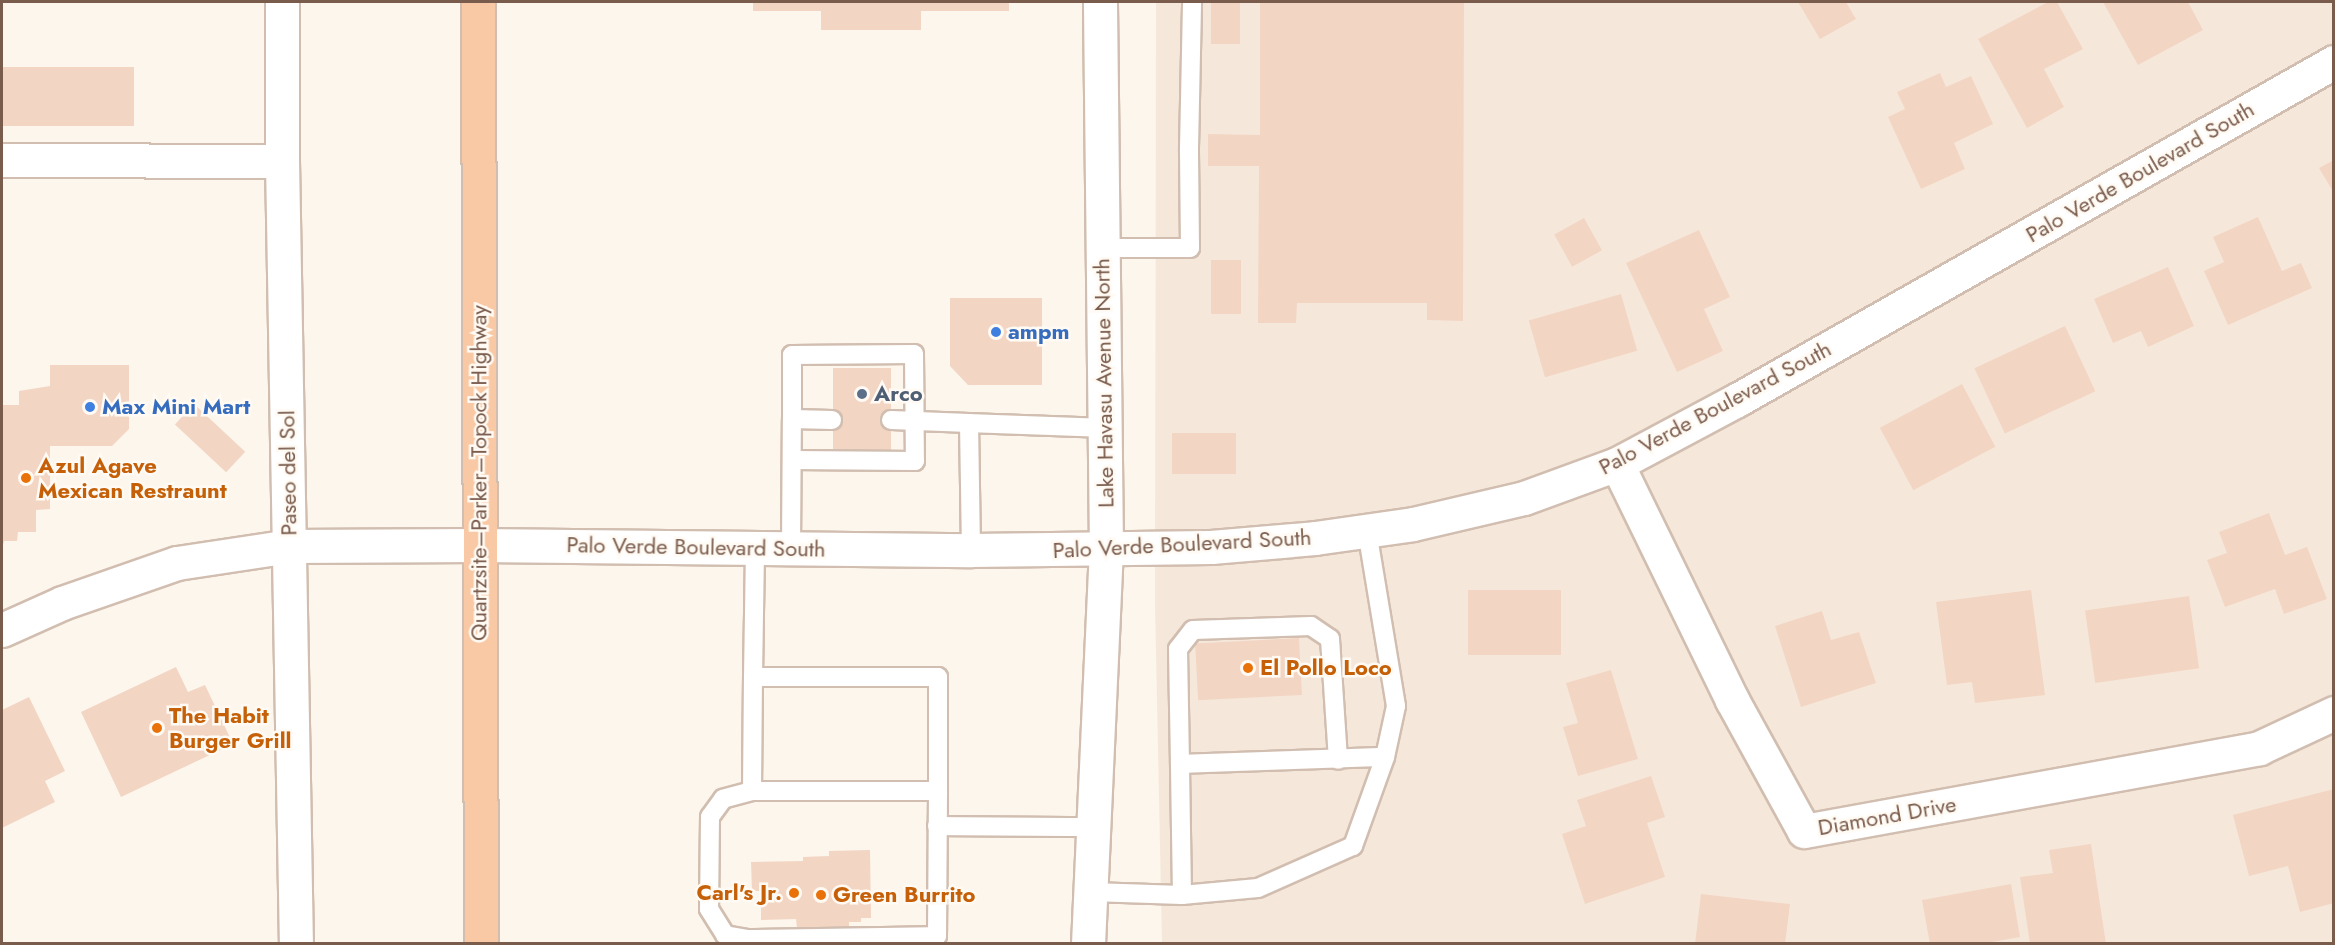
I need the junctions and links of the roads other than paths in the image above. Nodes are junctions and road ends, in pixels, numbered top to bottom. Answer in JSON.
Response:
{"nodes":[{"id":1,"x":282,"y":2,"type":"edge"},
{"id":2,"x":478,"y":2,"type":"edge"},
{"id":3,"x":1100,"y":2,"type":"edge"},
{"id":4,"x":1192,"y":2,"type":"edge"},
{"id":5,"x":2334,"y":62,"type":"edge"},
{"id":6,"x":2,"y":160,"type":"edge"},
{"id":7,"x":282,"y":161,"type":"junction"},
{"id":8,"x":1103,"y":248,"type":"junction"},
{"id":9,"x":792,"y":419,"type":"junction"},
{"id":10,"x":832,"y":420,"type":"dead end"},
{"id":11,"x":891,"y":420,"type":"dead end"},
{"id":12,"x":915,"y":421,"type":"junction"},
{"id":13,"x":969,"y":423,"type":"junction"},
{"id":14,"x":1105,"y":428,"type":"junction"},
{"id":15,"x":792,"y":460,"type":"junction"},
{"id":16,"x":1617,"y":464,"type":"junction"},
{"id":17,"x":1367,"y":531,"type":"junction"},
{"id":18,"x":478,"y":545,"type":"junction"},
{"id":19,"x":290,"y":546,"type":"junction"},
{"id":20,"x":755,"y":547,"type":"junction"},
{"id":21,"x":791,"y":548,"type":"junction"},
{"id":22,"x":971,"y":550,"type":"junction"},
{"id":23,"x":1106,"y":550,"type":"junction"},
{"id":24,"x":2,"y":630,"type":"edge"},
{"id":25,"x":753,"y":677,"type":"junction"},
{"id":26,"x":2334,"y":713,"type":"edge"},
{"id":27,"x":1385,"y":757,"type":"junction"},
{"id":28,"x":1338,"y":760,"type":"junction"},
{"id":29,"x":1180,"y":764,"type":"junction"},
{"id":30,"x":752,"y":791,"type":"junction"},
{"id":31,"x":938,"y":791,"type":"junction"},
{"id":32,"x":938,"y":825,"type":"junction"},
{"id":33,"x":1095,"y":826,"type":"junction"},
{"id":34,"x":1091,"y":892,"type":"junction"},
{"id":35,"x":1182,"y":895,"type":"junction"},
{"id":36,"x":296,"y":944,"type":"edge"},
{"id":37,"x":481,"y":944,"type":"edge"},
{"id":38,"x":1088,"y":944,"type":"edge"}],
"edges":[{"from":1,"to":7,"type":"main road","name":"Paseo del Sol"},
{"from":2,"to":18,"type":"highway","name":"Quartzsite–Parker–Topock Highway"},
{"from":3,"to":8,"type":"main road","name":"Lake Havasu Avenue North"},
{"from":4,"to":8,"type":"lane"},
{"from":5,"to":16,"type":"main road","name":"Palo Verde Boulevard South"},
{"from":6,"to":7,"type":"main road"},
{"from":7,"to":19,"type":"main road","name":"Paseo del Sol"},
{"from":8,"to":14,"type":"main road","name":"Lake Havasu Avenue North"},
{"from":9,"to":10,"type":"lane"},
{"from":9,"to":12,"type":"lane"},
{"from":9,"to":15,"type":"lane"},
{"from":11,"to":12,"type":"lane"},
{"from":12,"to":13,"type":"lane"},
{"from":12,"to":15,"type":"lane"},
{"from":13,"to":14,"type":"lane"},
{"from":13,"to":22,"type":"lane"},
{"from":14,"to":23,"type":"main road","name":"Lake Havasu Avenue North"},
{"from":15,"to":21,"type":"lane"},
{"from":16,"to":17,"type":"main road","name":"Palo Verde Boulevard South"},
{"from":16,"to":26,"type":"main road","name":"Diamond Drive"},
{"from":17,"to":23,"type":"main road","name":"Palo Verde Boulevard South"},
{"from":17,"to":27,"type":"lane"},
{"from":18,"to":19,"type":"main road","name":"Palo Verde Boulevard South"},
{"from":18,"to":20,"type":"main road","name":"Palo Verde Boulevard South"},
{"from":18,"to":37,"type":"highway","name":"Quartzsite–Parker–Topock Highway"},
{"from":19,"to":24,"type":"main road","name":"Palo Verde Boulevard South"},
{"from":19,"to":36,"type":"main road","name":"Paseo del Sol"},
{"from":20,"to":21,"type":"main road","name":"Palo Verde Boulevard South"},
{"from":20,"to":25,"type":"lane"},
{"from":21,"to":22,"type":"main road","name":"Palo Verde Boulevard South"},
{"from":22,"to":23,"type":"main road","name":"Palo Verde Boulevard South"},
{"from":23,"to":33,"type":"main road","name":"Lake Havasu Avenue North"},
{"from":25,"to":30,"type":"lane"},
{"from":25,"to":31,"type":"lane"},
{"from":27,"to":28,"type":"lane"},
{"from":27,"to":35,"type":"lane"},
{"from":28,"to":29,"type":"lane"},
{"from":28,"to":29,"type":"lane"},
{"from":29,"to":35,"type":"lane"},
{"from":30,"to":31,"type":"lane"},
{"from":30,"to":32,"type":"lane"},
{"from":31,"to":32,"type":"lane"},
{"from":32,"to":33,"type":"lane"},
{"from":33,"to":34,"type":"main road","name":"Lake Havasu Avenue North"},
{"from":34,"to":35,"type":"lane"},
{"from":34,"to":38,"type":"main road","name":"Lake Havasu Avenue North"}]}
